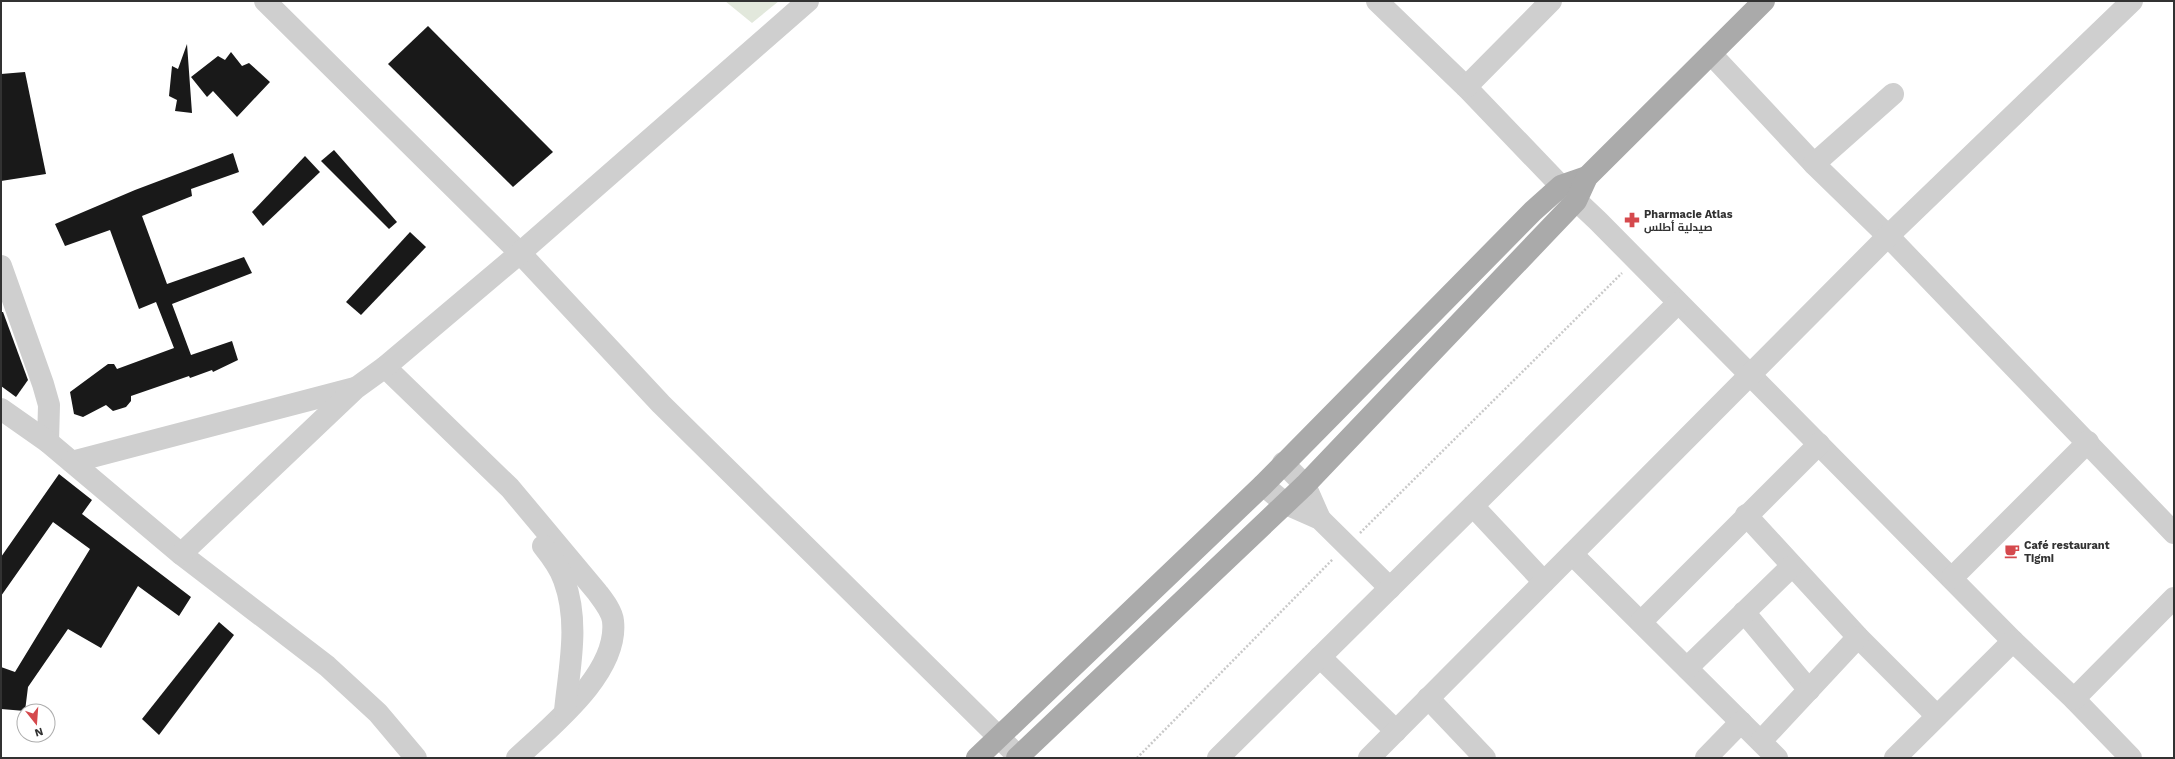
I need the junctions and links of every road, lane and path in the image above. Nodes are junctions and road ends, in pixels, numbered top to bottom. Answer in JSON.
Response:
{"nodes":[{"id":1,"x":265,"y":1,"type":"edge"},
{"id":2,"x":808,"y":1,"type":"edge"},
{"id":3,"x":1377,"y":1,"type":"edge"},
{"id":4,"x":1551,"y":1,"type":"edge"},
{"id":5,"x":1764,"y":1,"type":"edge"},
{"id":6,"x":2132,"y":1,"type":"edge"},
{"id":7,"x":1711,"y":54,"type":"junction"},
{"id":8,"x":1466,"y":87,"type":"junction"},
{"id":9,"x":1893,"y":94,"type":"dead end"},
{"id":10,"x":1814,"y":164,"type":"junction"},
{"id":11,"x":1568,"y":194,"type":"junction"},
{"id":12,"x":1888,"y":236,"type":"junction"},
{"id":13,"x":520,"y":253,"type":"junction"},
{"id":14,"x":1635,"y":259,"type":"junction"},
{"id":15,"x":1,"y":266,"type":"edge"},
{"id":16,"x":1678,"y":303,"type":"junction"},
{"id":17,"x":385,"y":367,"type":"junction"},
{"id":18,"x":1750,"y":375,"type":"junction"},
{"id":19,"x":356,"y":388,"type":"junction"},
{"id":20,"x":1,"y":409,"type":"edge"},
{"id":21,"x":48,"y":442,"type":"junction"},
{"id":22,"x":2088,"y":442,"type":"junction"},
{"id":23,"x":1819,"y":444,"type":"junction"},
{"id":24,"x":72,"y":462,"type":"junction"},
{"id":25,"x":1283,"y":463,"type":"junction"},
{"id":26,"x":1263,"y":485,"type":"junction"},
{"id":27,"x":1305,"y":485,"type":"junction"},
{"id":28,"x":1286,"y":504,"type":"junction"},
{"id":29,"x":1473,"y":506,"type":"junction"},
{"id":30,"x":1746,"y":516,"type":"junction"},
{"id":31,"x":1320,"y":519,"type":"junction"},
{"id":32,"x":2174,"y":533,"type":"edge"},
{"id":33,"x":1346,"y":546,"type":"junction"},
{"id":34,"x":181,"y":554,"type":"junction"},
{"id":35,"x":1572,"y":554,"type":"junction"},
{"id":36,"x":1792,"y":566,"type":"junction"},
{"id":37,"x":572,"y":575,"type":"junction"},
{"id":38,"x":1952,"y":578,"type":"junction"},
{"id":39,"x":1544,"y":582,"type":"junction"},
{"id":40,"x":1390,"y":588,"type":"junction"},
{"id":41,"x":2174,"y":598,"type":"edge"},
{"id":42,"x":1744,"y":612,"type":"junction"},
{"id":43,"x":1641,"y":622,"type":"junction"},
{"id":44,"x":1858,"y":637,"type":"junction"},
{"id":45,"x":2012,"y":641,"type":"junction"},
{"id":46,"x":1320,"y":657,"type":"junction"},
{"id":47,"x":1687,"y":668,"type":"junction"},
{"id":48,"x":1809,"y":690,"type":"junction"},
{"id":49,"x":1428,"y":698,"type":"junction"},
{"id":50,"x":2074,"y":699,"type":"junction"},
{"id":51,"x":565,"y":711,"type":"junction"},
{"id":52,"x":1937,"y":716,"type":"junction"},
{"id":53,"x":1741,"y":722,"type":"junction"},
{"id":54,"x":1396,"y":731,"type":"junction"},
{"id":55,"x":999,"y":736,"type":"junction"},
{"id":56,"x":1761,"y":741,"type":"junction"},
{"id":57,"x":2129,"y":757,"type":"edge"},
{"id":58,"x":416,"y":758,"type":"edge"},
{"id":59,"x":517,"y":758,"type":"edge"},
{"id":60,"x":977,"y":758,"type":"edge"},
{"id":61,"x":1019,"y":758,"type":"edge"},
{"id":62,"x":1137,"y":758,"type":"edge"},
{"id":63,"x":1218,"y":758,"type":"edge"},
{"id":64,"x":1369,"y":758,"type":"edge"},
{"id":65,"x":1485,"y":758,"type":"edge"},
{"id":66,"x":1706,"y":758,"type":"edge"},
{"id":67,"x":1778,"y":758,"type":"edge"},
{"id":68,"x":1895,"y":758,"type":"edge"}],
"edges":[{"from":1,"to":13,"type":"street"},
{"from":2,"to":13,"type":"street"},
{"from":3,"to":8,"type":"street"},
{"from":4,"to":8,"type":"street"},
{"from":5,"to":7,"type":"main road"},
{"from":6,"to":12,"type":"street"},
{"from":7,"to":10,"type":"street"},
{"from":7,"to":11,"type":"main road"},
{"from":8,"to":11,"type":"street"},
{"from":9,"to":10,"type":"street"},
{"from":10,"to":12,"type":"street"},
{"from":11,"to":14,"type":"street"},
{"from":11,"to":25,"type":"main road"},
{"from":11,"to":27,"type":"main road"},
{"from":12,"to":18,"type":"street"},
{"from":12,"to":22,"type":"street"},
{"from":13,"to":17,"type":"street"},
{"from":13,"to":55,"type":"street"},
{"from":14,"to":16,"type":"street"},
{"from":14,"to":33,"type":"path"},
{"from":15,"to":21,"type":"street"},
{"from":16,"to":18,"type":"street"},
{"from":16,"to":29,"type":"street"},
{"from":17,"to":19,"type":"street"},
{"from":17,"to":37,"type":"street"},
{"from":18,"to":23,"type":"street"},
{"from":18,"to":35,"type":"street"},
{"from":19,"to":24,"type":"street"},
{"from":19,"to":34,"type":"street"},
{"from":20,"to":21,"type":"street"},
{"from":21,"to":24,"type":"street"},
{"from":22,"to":32,"type":"street"},
{"from":22,"to":38,"type":"street"},
{"from":23,"to":30,"type":"street"},
{"from":23,"to":38,"type":"street"},
{"from":24,"to":34,"type":"street"},
{"from":25,"to":26,"type":"main road"},
{"from":25,"to":27,"type":"street"},
{"from":26,"to":28,"type":"street"},
{"from":26,"to":55,"type":"main road"},
{"from":27,"to":28,"type":"main road"},
{"from":27,"to":31,"type":"street"},
{"from":28,"to":31,"type":"street"},
{"from":28,"to":61,"type":"main road"},
{"from":29,"to":39,"type":"street"},
{"from":29,"to":40,"type":"street"},
{"from":30,"to":36,"type":"street"},
{"from":30,"to":43,"type":"street"},
{"from":31,"to":33,"type":"street"},
{"from":33,"to":40,"type":"street"},
{"from":33,"to":62,"type":"path"},
{"from":34,"to":58,"type":"street"},
{"from":35,"to":39,"type":"street"},
{"from":35,"to":43,"type":"street"},
{"from":36,"to":42,"type":"street"},
{"from":36,"to":44,"type":"street"},
{"from":37,"to":51,"type":"street"},
{"from":37,"to":51,"type":"street"},
{"from":38,"to":45,"type":"street"},
{"from":39,"to":49,"type":"street"},
{"from":40,"to":46,"type":"street"},
{"from":41,"to":50,"type":"street"},
{"from":42,"to":47,"type":"street"},
{"from":42,"to":48,"type":"street"},
{"from":43,"to":47,"type":"street"},
{"from":44,"to":48,"type":"street"},
{"from":44,"to":52,"type":"street"},
{"from":45,"to":50,"type":"street"},
{"from":45,"to":52,"type":"street"},
{"from":46,"to":54,"type":"street"},
{"from":46,"to":63,"type":"street"},
{"from":47,"to":53,"type":"street"},
{"from":48,"to":56,"type":"street"},
{"from":49,"to":54,"type":"street"},
{"from":49,"to":65,"type":"street"},
{"from":50,"to":57,"type":"street"},
{"from":51,"to":59,"type":"street"},
{"from":52,"to":68,"type":"street"},
{"from":53,"to":56,"type":"street"},
{"from":53,"to":66,"type":"street"},
{"from":54,"to":64,"type":"street"},
{"from":55,"to":60,"type":"main road"},
{"from":55,"to":61,"type":"street"},
{"from":56,"to":67,"type":"street"}]}
